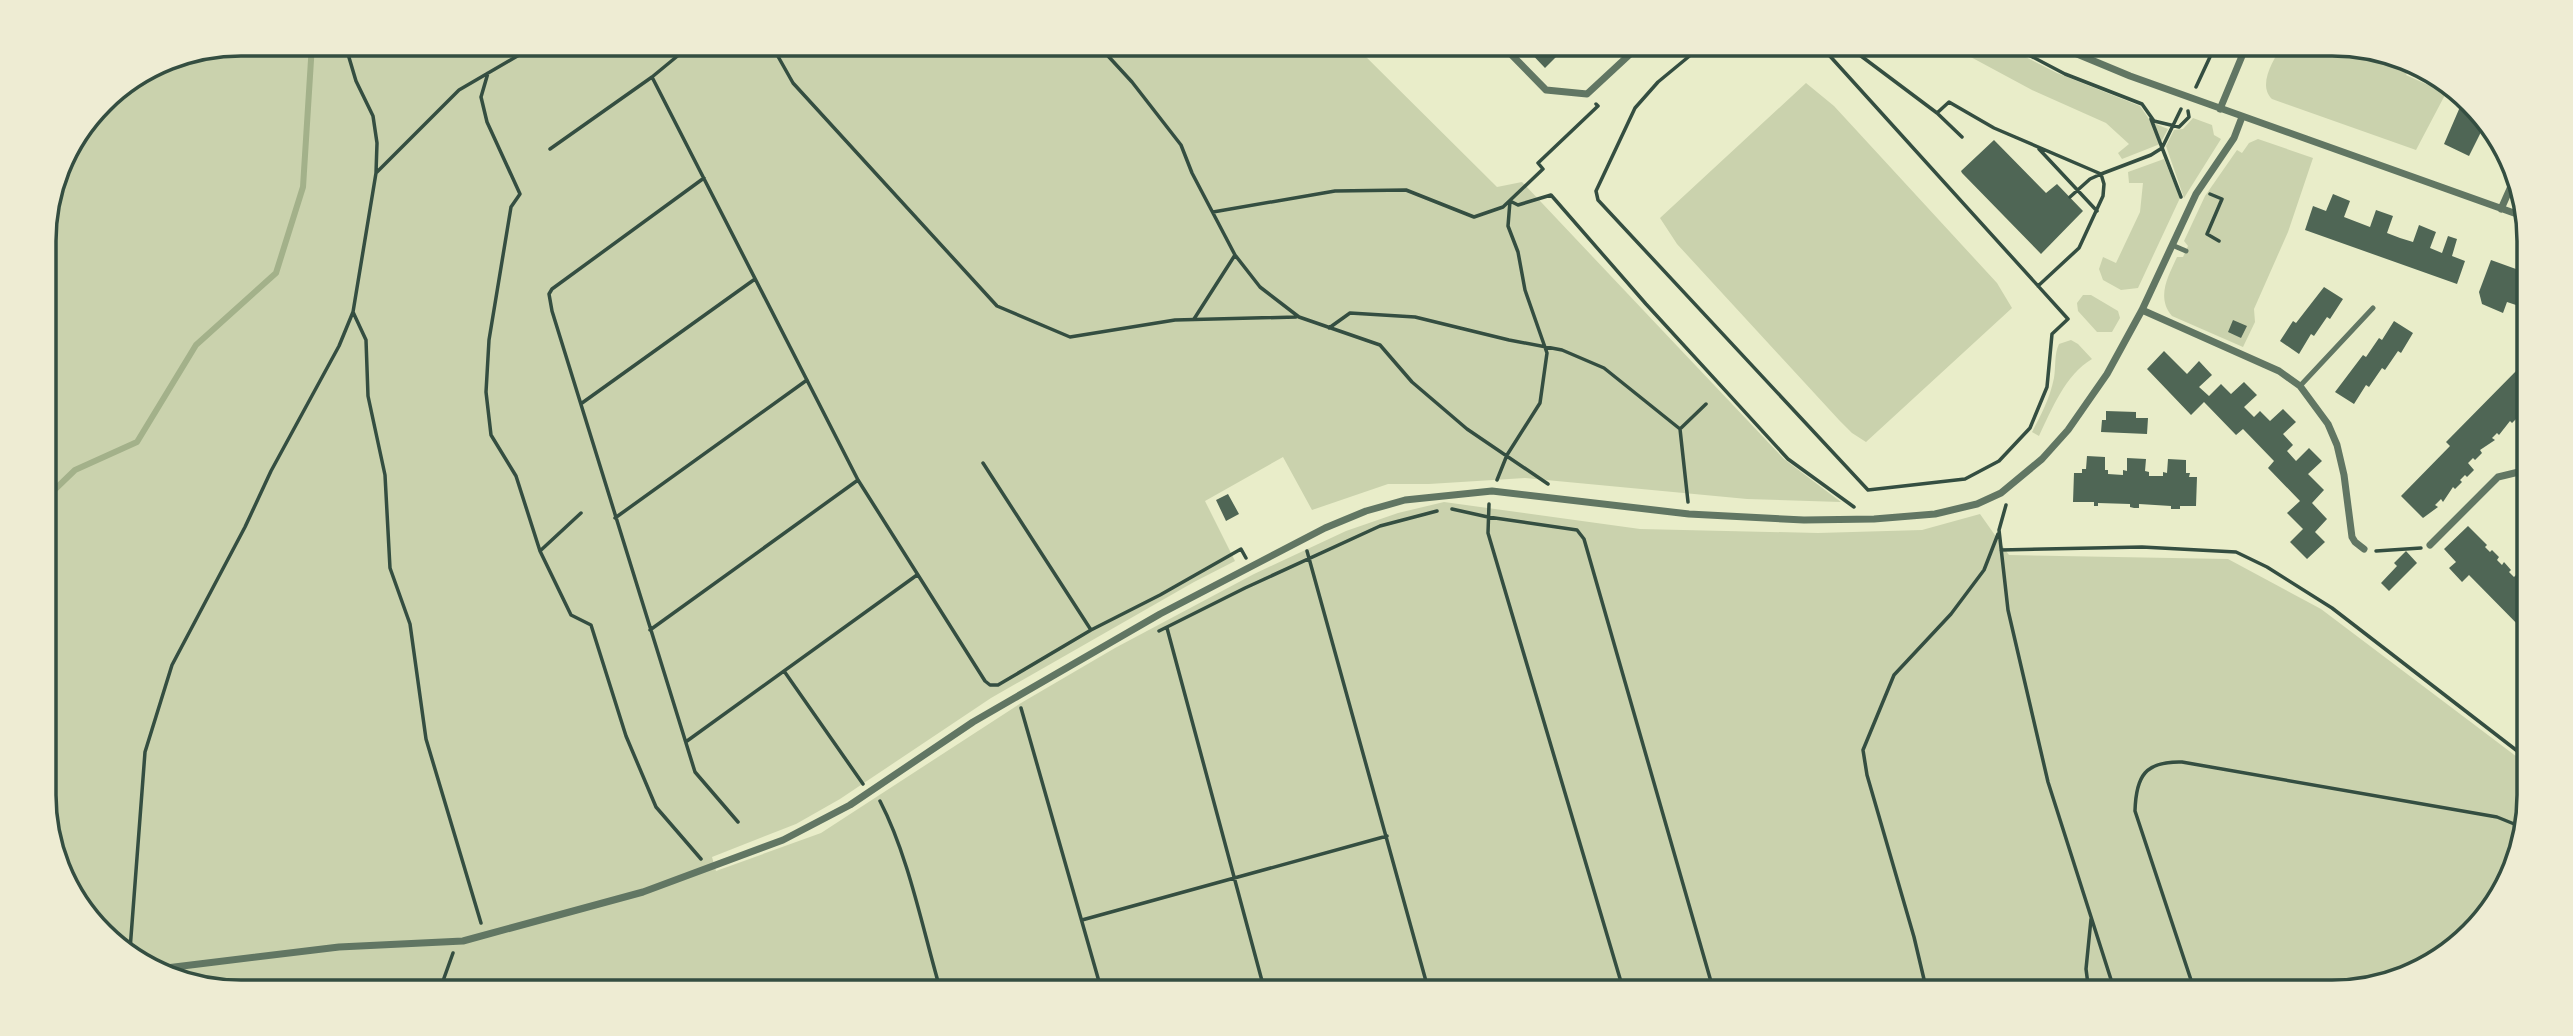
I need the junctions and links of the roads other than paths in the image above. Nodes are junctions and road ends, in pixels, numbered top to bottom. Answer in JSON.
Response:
{"nodes":[{"id":1,"x":1513,"y":56,"type":"edge"},
{"id":2,"x":1628,"y":56,"type":"edge"},
{"id":3,"x":2079,"y":56,"type":"edge"},
{"id":4,"x":2242,"y":56,"type":"edge"},
{"id":5,"x":2220,"y":109,"type":"junction"},
{"id":6,"x":2242,"y":117,"type":"junction"},
{"id":7,"x":2510,"y":189,"type":"edge"},
{"id":8,"x":2501,"y":209,"type":"junction"},
{"id":9,"x":2514,"y":213,"type":"edge"},
{"id":10,"x":2172,"y":245,"type":"junction"},
{"id":11,"x":2186,"y":251,"type":"dead end"},
{"id":12,"x":2373,"y":308,"type":"dead end"},
{"id":13,"x":2142,"y":310,"type":"junction"},
{"id":14,"x":2300,"y":386,"type":"junction"},
{"id":15,"x":2517,"y":472,"type":"edge"},
{"id":16,"x":2430,"y":544,"type":"road end"},
{"id":17,"x":2364,"y":549,"type":"road end"},
{"id":18,"x":174,"y":967,"type":"edge"}],
"edges":[{"from":1,"to":2,"type":"street"},
{"from":3,"to":5,"type":"street"},
{"from":4,"to":5,"type":"street"},
{"from":5,"to":6,"type":"street"},
{"from":6,"to":8,"type":"street"},
{"from":6,"to":10,"type":"street"},
{"from":7,"to":8,"type":"street"},
{"from":8,"to":9,"type":"street"},
{"from":10,"to":11,"type":"lane"},
{"from":10,"to":13,"type":"street"},
{"from":12,"to":14,"type":"lane"},
{"from":13,"to":14,"type":"street"},
{"from":13,"to":18,"type":"street"},
{"from":14,"to":17,"type":"street"},
{"from":15,"to":16,"type":"street"}]}
